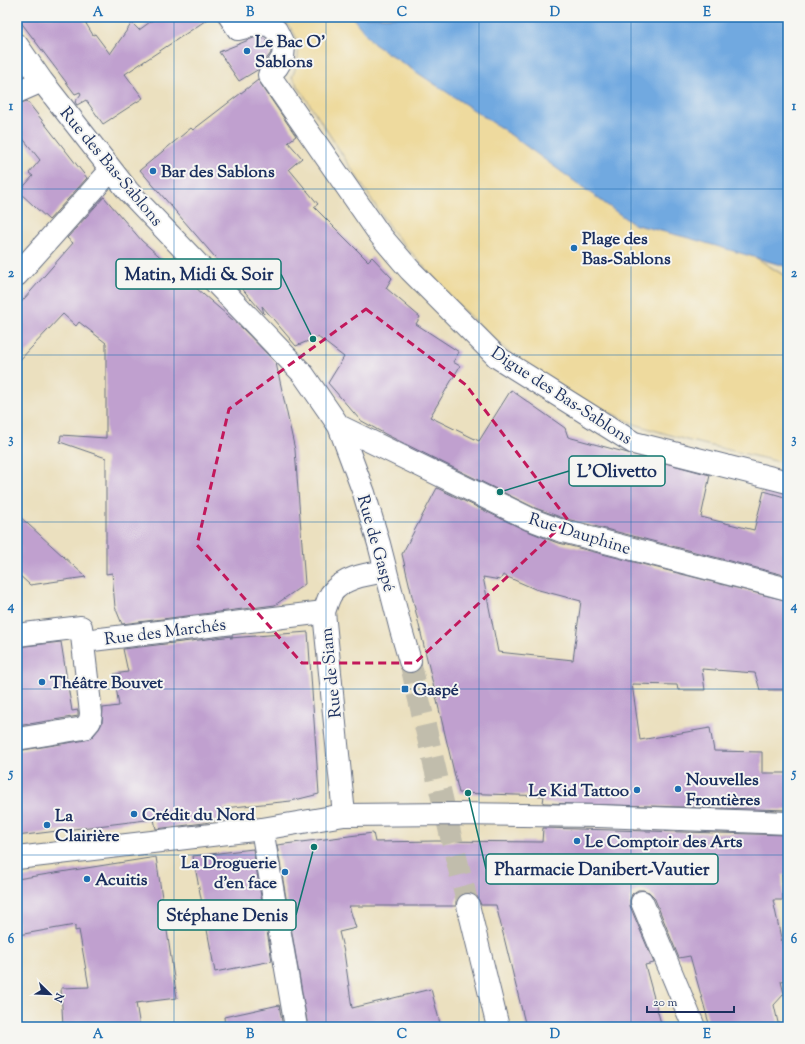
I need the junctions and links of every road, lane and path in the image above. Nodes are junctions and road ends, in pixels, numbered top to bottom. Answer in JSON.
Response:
{"nodes":[{"id":1,"x":230,"y":17,"type":"edge"},
{"id":2,"x":17,"y":45,"type":"edge"},
{"id":3,"x":42,"y":81,"type":"junction"},
{"id":4,"x":17,"y":92,"type":"edge"},
{"id":5,"x":111,"y":170,"type":"junction"},
{"id":6,"x":17,"y":275,"type":"edge"},
{"id":7,"x":340,"y":426,"type":"junction"},
{"id":8,"x":788,"y":482,"type":"edge"},
{"id":9,"x":386,"y":571,"type":"junction"},
{"id":10,"x":788,"y":589,"type":"edge"},
{"id":11,"x":324,"y":612,"type":"junction"},
{"id":12,"x":17,"y":635,"type":"edge"},
{"id":13,"x":84,"y":641,"type":"junction"},
{"id":14,"x":410,"y":662,"type":"tunnel mouth"},
{"id":15,"x":17,"y":739,"type":"edge"},
{"id":16,"x":344,"y":815,"type":"junction"},
{"id":17,"x":788,"y":823,"type":"edge"},
{"id":18,"x":262,"y":829,"type":"junction"},
{"id":19,"x":17,"y":858,"type":"edge"},
{"id":20,"x":642,"y":902,"type":"dead end"},
{"id":21,"x":468,"y":906,"type":"tunnel mouth"},
{"id":22,"x":296,"y":1027,"type":"edge"},
{"id":23,"x":498,"y":1027,"type":"edge"},
{"id":24,"x":694,"y":1027,"type":"edge"}],
"edges":[{"from":1,"to":8,"type":"street","name":"Digue des Bas-Sablons"},
{"from":2,"to":3,"type":"street","name":"Rue des Bas-Sablons"},
{"from":3,"to":4,"type":"street"},
{"from":3,"to":5,"type":"street","name":"Rue des Bas-Sablons"},
{"from":5,"to":6,"type":"street"},
{"from":5,"to":7,"type":"street","name":"Rue des Bas-Sablons"},
{"from":7,"to":9,"type":"street","name":"Rue de Gaspé"},
{"from":7,"to":10,"type":"street","name":"Rue Dauphine"},
{"from":9,"to":11,"type":"street","name":"Rue de Siam"},
{"from":9,"to":14,"type":"street","name":"Rue de Gaspé"},
{"from":11,"to":13,"type":"street","name":"Rue des Marchés"},
{"from":11,"to":16,"type":"street","name":"Rue de Siam"},
{"from":12,"to":13,"type":"street","name":"Rue des Marchés"},
{"from":13,"to":15,"type":"street"},
{"from":16,"to":17,"type":"street"},
{"from":16,"to":18,"type":"street"},
{"from":18,"to":19,"type":"street"},
{"from":18,"to":22,"type":"street"},
{"from":20,"to":24,"type":"street"},
{"from":21,"to":23,"type":"street"}]}
